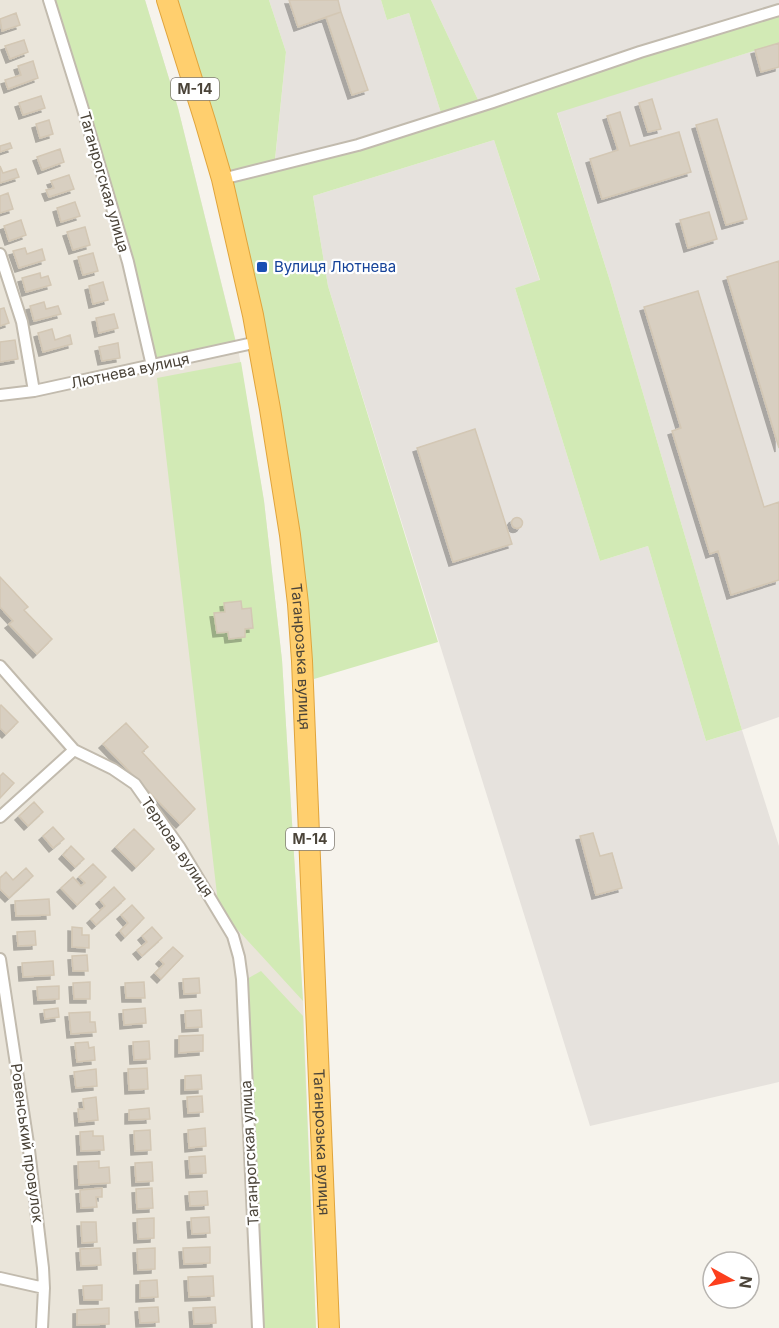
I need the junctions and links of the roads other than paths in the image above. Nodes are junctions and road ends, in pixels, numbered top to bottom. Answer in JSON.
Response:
{"nodes":[{"id":1,"x":49,"y":0,"type":"edge"},
{"id":2,"x":167,"y":0,"type":"edge"},
{"id":3,"x":779,"y":10,"type":"edge"},
{"id":4,"x":222,"y":179,"type":"junction"},
{"id":5,"x":0,"y":254,"type":"edge"},
{"id":6,"x":258,"y":342,"type":"junction"},
{"id":7,"x":152,"y":366,"type":"junction"},
{"id":8,"x":34,"y":391,"type":"junction"},
{"id":9,"x":0,"y":394,"type":"edge"},
{"id":10,"x":0,"y":666,"type":"edge"},
{"id":11,"x":74,"y":750,"type":"junction"},
{"id":12,"x":0,"y":817,"type":"edge"},
{"id":13,"x":0,"y":959,"type":"edge"},
{"id":14,"x":242,"y":979,"type":"joint"},
{"id":15,"x":0,"y":1278,"type":"edge"},
{"id":16,"x":44,"y":1288,"type":"junction"},
{"id":17,"x":42,"y":1328,"type":"edge"},
{"id":18,"x":258,"y":1328,"type":"edge"},
{"id":19,"x":329,"y":1328,"type":"edge"}],
"edges":[{"from":1,"to":7,"type":"street","name":"Таганрогская улица"},
{"from":2,"to":4,"type":"highway","name":"Таганрозька вулиця","number":"М-14"},
{"from":3,"to":4,"type":"street"},
{"from":4,"to":6,"type":"highway","name":"Таганрозька вулиця","number":"М-14"},
{"from":5,"to":8,"type":"street"},
{"from":6,"to":7,"type":"street","name":"Лютнева вулиця"},
{"from":6,"to":19,"type":"highway","name":"Таганрозька вулиця","number":"М-14"},
{"from":7,"to":8,"type":"street","name":"Лютнева вулиця"},
{"from":8,"to":9,"type":"street","name":"Лютнева вулиця"},
{"from":10,"to":11,"type":"street","name":"Тернова вулиця"},
{"from":11,"to":12,"type":"street"},
{"from":11,"to":14,"type":"street","name":"Тернова вулиця"},
{"from":13,"to":16,"type":"street","name":"Ровенський провулок"},
{"from":14,"to":18,"type":"street","name":"Таганрогская улица"},
{"from":15,"to":16,"type":"street"},
{"from":16,"to":17,"type":"street","name":"Ровенський провулок"}]}
